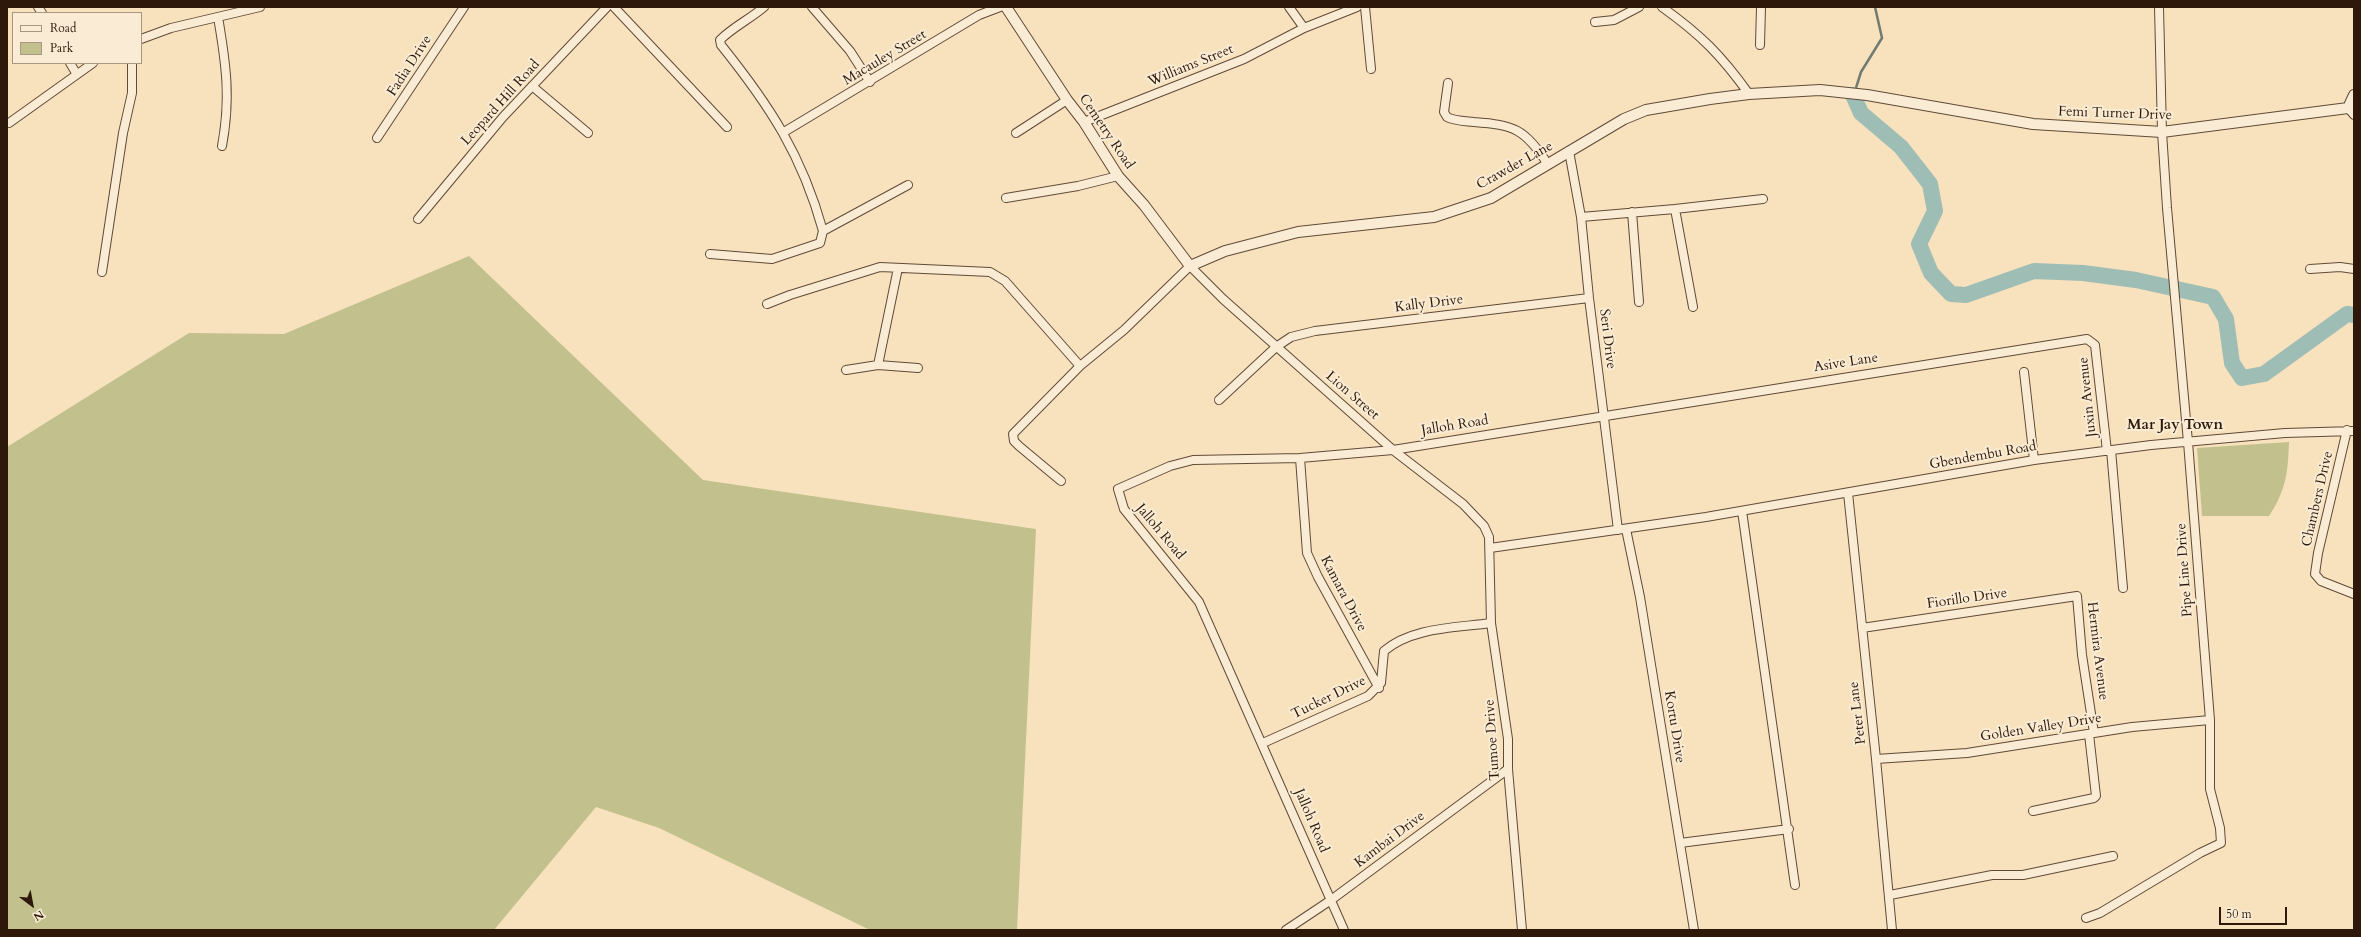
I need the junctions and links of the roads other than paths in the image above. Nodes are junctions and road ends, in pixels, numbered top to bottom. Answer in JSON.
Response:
{"nodes":[{"id":1,"x":260,"y":7,"type":"edge"},
{"id":2,"x":464,"y":7,"type":"edge"},
{"id":3,"x":607,"y":7,"type":"edge"},
{"id":4,"x":614,"y":7,"type":"edge"},
{"id":5,"x":764,"y":7,"type":"edge"},
{"id":6,"x":812,"y":7,"type":"edge"},
{"id":7,"x":1000,"y":7,"type":"edge"},
{"id":8,"x":1006,"y":7,"type":"edge"},
{"id":9,"x":1289,"y":7,"type":"edge"},
{"id":10,"x":1357,"y":7,"type":"edge"},
{"id":11,"x":1365,"y":7,"type":"edge"},
{"id":12,"x":1639,"y":7,"type":"edge"},
{"id":13,"x":1662,"y":7,"type":"edge"},
{"id":14,"x":1761,"y":7,"type":"edge"},
{"id":15,"x":2158,"y":7,"type":"edge"},
{"id":16,"x":218,"y":17,"type":"junction"},
{"id":17,"x":1595,"y":22,"type":"dead end"},
{"id":18,"x":1304,"y":28,"type":"junction"},
{"id":19,"x":142,"y":39,"type":"edge"},
{"id":20,"x":1760,"y":45,"type":"dead end"},
{"id":21,"x":71,"y":64,"type":"edge"},
{"id":22,"x":91,"y":64,"type":"edge"},
{"id":23,"x":132,"y":64,"type":"edge"},
{"id":24,"x":1371,"y":69,"type":"dead end"},
{"id":25,"x":76,"y":73,"type":"junction"},
{"id":26,"x":870,"y":82,"type":"junction"},
{"id":27,"x":1448,"y":83,"type":"dead end"},
{"id":28,"x":532,"y":86,"type":"junction"},
{"id":29,"x":1850,"y":93,"type":"joint"},
{"id":30,"x":1749,"y":94,"type":"junction"},
{"id":31,"x":2354,"y":95,"type":"edge"},
{"id":32,"x":1067,"y":100,"type":"junction"},
{"id":33,"x":2351,"y":112,"type":"edge"},
{"id":34,"x":9,"y":122,"type":"dead end"},
{"id":35,"x":1084,"y":122,"type":"junction"},
{"id":36,"x":727,"y":127,"type":"dead end"},
{"id":37,"x":784,"y":132,"type":"junction"},
{"id":38,"x":2162,"y":132,"type":"junction"},
{"id":39,"x":588,"y":133,"type":"dead end"},
{"id":40,"x":1016,"y":133,"type":"dead end"},
{"id":41,"x":376,"y":138,"type":"dead end"},
{"id":42,"x":222,"y":146,"type":"dead end"},
{"id":43,"x":1569,"y":151,"type":"junction"},
{"id":44,"x":1547,"y":164,"type":"junction"},
{"id":45,"x":1118,"y":176,"type":"junction"},
{"id":46,"x":908,"y":185,"type":"dead end"},
{"id":47,"x":1006,"y":198,"type":"dead end"},
{"id":48,"x":1763,"y":199,"type":"dead end"},
{"id":49,"x":1675,"y":209,"type":"junction"},
{"id":50,"x":1632,"y":212,"type":"junction"},
{"id":51,"x":1581,"y":217,"type":"junction"},
{"id":52,"x":418,"y":219,"type":"dead end"},
{"id":53,"x":823,"y":230,"type":"junction"},
{"id":54,"x":710,"y":254,"type":"dead end"},
{"id":55,"x":1190,"y":266,"type":"junction"},
{"id":56,"x":898,"y":268,"type":"junction"},
{"id":57,"x":2310,"y":269,"type":"dead end"},
{"id":58,"x":2354,"y":269,"type":"edge"},
{"id":59,"x":102,"y":272,"type":"dead end"},
{"id":60,"x":1589,"y":298,"type":"junction"},
{"id":61,"x":1639,"y":302,"type":"dead end"},
{"id":62,"x":767,"y":304,"type":"dead end"},
{"id":63,"x":1693,"y":307,"type":"dead end"},
{"id":64,"x":2092,"y":340,"type":"joint"},
{"id":65,"x":1276,"y":347,"type":"junction"},
{"id":66,"x":878,"y":365,"type":"junction"},
{"id":67,"x":1080,"y":366,"type":"junction"},
{"id":68,"x":918,"y":368,"type":"dead end"},
{"id":69,"x":846,"y":370,"type":"dead end"},
{"id":70,"x":2024,"y":372,"type":"dead end"},
{"id":71,"x":1219,"y":400,"type":"dead end"},
{"id":72,"x":1604,"y":415,"type":"junction"},
{"id":73,"x":2351,"y":431,"type":"edge"},
{"id":74,"x":2188,"y":442,"type":"junction"},
{"id":75,"x":1393,"y":450,"type":"junction"},
{"id":76,"x":2108,"y":451,"type":"junction"},
{"id":77,"x":1300,"y":458,"type":"junction"},
{"id":78,"x":2034,"y":460,"type":"junction"},
{"id":79,"x":1060,"y":480,"type":"dead end"},
{"id":80,"x":1848,"y":493,"type":"junction"},
{"id":81,"x":1742,"y":511,"type":"junction"},
{"id":82,"x":1622,"y":530,"type":"junction"},
{"id":83,"x":1490,"y":548,"type":"junction"},
{"id":84,"x":2123,"y":588,"type":"dead end"},
{"id":85,"x":2354,"y":594,"type":"edge"},
{"id":86,"x":2077,"y":596,"type":"joint"},
{"id":87,"x":1491,"y":623,"type":"junction"},
{"id":88,"x":1862,"y":628,"type":"junction"},
{"id":89,"x":1379,"y":688,"type":"junction"},
{"id":90,"x":2210,"y":720,"type":"junction"},
{"id":91,"x":2091,"y":733,"type":"junction"},
{"id":92,"x":1263,"y":743,"type":"junction"},
{"id":93,"x":1876,"y":759,"type":"junction"},
{"id":94,"x":1508,"y":768,"type":"junction"},
{"id":95,"x":2033,"y":811,"type":"dead end"},
{"id":96,"x":1789,"y":829,"type":"junction"},
{"id":97,"x":1680,"y":843,"type":"junction"},
{"id":98,"x":2113,"y":856,"type":"dead end"},
{"id":99,"x":1795,"y":884,"type":"dead end"},
{"id":100,"x":1890,"y":895,"type":"junction"},
{"id":101,"x":1331,"y":900,"type":"junction"},
{"id":102,"x":2086,"y":918,"type":"dead end"},
{"id":103,"x":1286,"y":930,"type":"edge"},
{"id":104,"x":1344,"y":930,"type":"edge"},
{"id":105,"x":1522,"y":930,"type":"edge"},
{"id":106,"x":1694,"y":930,"type":"edge"},
{"id":107,"x":1892,"y":930,"type":"edge"}],
"edges":[{"from":1,"to":16,"type":"street"},
{"from":2,"to":41,"type":"street","name":"Fadia Drive"},
{"from":3,"to":28,"type":"street","name":"Leopard Hill Road"},
{"from":4,"to":36,"type":"street"},
{"from":5,"to":37,"type":"street"},
{"from":6,"to":26,"type":"street"},
{"from":7,"to":26,"type":"street","name":"Macauley Street"},
{"from":8,"to":32,"type":"street","name":"Cemetry Road"},
{"from":9,"to":18,"type":"street"},
{"from":10,"to":18,"type":"street","name":"Williams Street"},
{"from":11,"to":24,"type":"street"},
{"from":12,"to":17,"type":"street"},
{"from":13,"to":30,"type":"street"},
{"from":14,"to":20,"type":"street"},
{"from":15,"to":38,"type":"street","name":"Pipe Line Drive"},
{"from":16,"to":19,"type":"street"},
{"from":16,"to":42,"type":"street"},
{"from":18,"to":35,"type":"street","name":"Williams Street"},
{"from":21,"to":25,"type":"street"},
{"from":22,"to":25,"type":"street"},
{"from":23,"to":59,"type":"street"},
{"from":25,"to":34,"type":"street"},
{"from":26,"to":37,"type":"street","name":"Macauley Street"},
{"from":27,"to":44,"type":"street"},
{"from":28,"to":39,"type":"street"},
{"from":28,"to":52,"type":"street","name":"Leopard Hill Road"},
{"from":29,"to":30,"type":"street","name":"Crawder Lane"},
{"from":29,"to":38,"type":"street","name":"Femi Turner Drive"},
{"from":30,"to":43,"type":"street","name":"Crawder Lane"},
{"from":31,"to":33,"type":"street","name":"Femi Turner Drive"},
{"from":32,"to":35,"type":"street","name":"Cemetry Road"},
{"from":32,"to":40,"type":"street"},
{"from":33,"to":38,"type":"street","name":"Femi Turner Drive"},
{"from":35,"to":45,"type":"street","name":"Cemetry Road"},
{"from":37,"to":53,"type":"street"},
{"from":38,"to":74,"type":"street","name":"Pipe Line Drive"},
{"from":43,"to":44,"type":"street","name":"Crawder Lane"},
{"from":43,"to":51,"type":"street","name":"Seri Drive"},
{"from":44,"to":55,"type":"street","name":"Crawder Lane"},
{"from":45,"to":47,"type":"street"},
{"from":45,"to":55,"type":"street","name":"Cemetry Road"},
{"from":46,"to":53,"type":"street"},
{"from":48,"to":49,"type":"street"},
{"from":49,"to":50,"type":"street"},
{"from":49,"to":63,"type":"street"},
{"from":50,"to":51,"type":"street"},
{"from":50,"to":61,"type":"street"},
{"from":51,"to":60,"type":"street","name":"Seri Drive"},
{"from":53,"to":54,"type":"street"},
{"from":55,"to":65,"type":"street","name":"Lion Street"},
{"from":55,"to":67,"type":"street"},
{"from":56,"to":62,"type":"street"},
{"from":56,"to":66,"type":"street"},
{"from":56,"to":67,"type":"street"},
{"from":57,"to":58,"type":"street"},
{"from":60,"to":65,"type":"street","name":"Kally Drive"},
{"from":60,"to":72,"type":"street","name":"Seri Drive"},
{"from":64,"to":72,"type":"street","name":"Asive Lane"},
{"from":64,"to":76,"type":"street","name":"Juxin Avenue"},
{"from":65,"to":71,"type":"street","name":"Kally Drive"},
{"from":65,"to":75,"type":"street","name":"Lion Street"},
{"from":66,"to":68,"type":"street"},
{"from":66,"to":69,"type":"street"},
{"from":67,"to":79,"type":"street"},
{"from":70,"to":78,"type":"street"},
{"from":72,"to":75,"type":"street","name":"Jalloh Road"},
{"from":72,"to":82,"type":"street","name":"Seri Drive"},
{"from":73,"to":74,"type":"street","name":"Gbendembu Road"},
{"from":73,"to":85,"type":"street","name":"Chambers Drive"},
{"from":74,"to":76,"type":"street","name":"Gbendembu Road"},
{"from":74,"to":90,"type":"street","name":"Pipe Line Drive"},
{"from":75,"to":77,"type":"street","name":"Jalloh Road"},
{"from":75,"to":83,"type":"street","name":"Lion Street"},
{"from":76,"to":78,"type":"street","name":"Gbendembu Road"},
{"from":76,"to":84,"type":"street"},
{"from":77,"to":89,"type":"street","name":"Kamara Drive"},
{"from":77,"to":92,"type":"street","name":"Jalloh Road"},
{"from":78,"to":80,"type":"street","name":"Gbendembu Road"},
{"from":80,"to":81,"type":"street","name":"Gbendembu Road"},
{"from":80,"to":88,"type":"street","name":"Peter Lane"},
{"from":81,"to":82,"type":"street","name":"Gbendembu Road"},
{"from":81,"to":96,"type":"street"},
{"from":82,"to":83,"type":"street","name":"Gbendembu Road"},
{"from":82,"to":97,"type":"street","name":"Kortu Drive"},
{"from":83,"to":87,"type":"street","name":"Tumoe Drive"},
{"from":86,"to":88,"type":"street","name":"Fiorillo Drive"},
{"from":86,"to":91,"type":"street","name":"Hermira Avenue"},
{"from":87,"to":89,"type":"street","name":"Tucker Drive"},
{"from":87,"to":94,"type":"street","name":"Tumoe Drive"},
{"from":88,"to":93,"type":"street","name":"Peter Lane"},
{"from":89,"to":92,"type":"street","name":"Tucker Drive"},
{"from":90,"to":91,"type":"street","name":"Golden Valley Drive"},
{"from":90,"to":102,"type":"street","name":"Pipe Line Drive"},
{"from":91,"to":93,"type":"street","name":"Golden Valley Drive"},
{"from":91,"to":95,"type":"street","name":"Hermira Avenue"},
{"from":92,"to":101,"type":"street","name":"Jalloh Road"},
{"from":93,"to":100,"type":"street","name":"Peter Lane"},
{"from":94,"to":101,"type":"street","name":"Kambai Drive"},
{"from":94,"to":105,"type":"street","name":"Tumoe Drive"},
{"from":96,"to":97,"type":"street"},
{"from":96,"to":99,"type":"street"},
{"from":97,"to":106,"type":"street","name":"Kortu Drive"},
{"from":98,"to":100,"type":"street"},
{"from":100,"to":107,"type":"street","name":"Peter Lane"},
{"from":101,"to":103,"type":"street","name":"Kambai Drive"},
{"from":101,"to":104,"type":"street","name":"Jalloh Road"}]}
